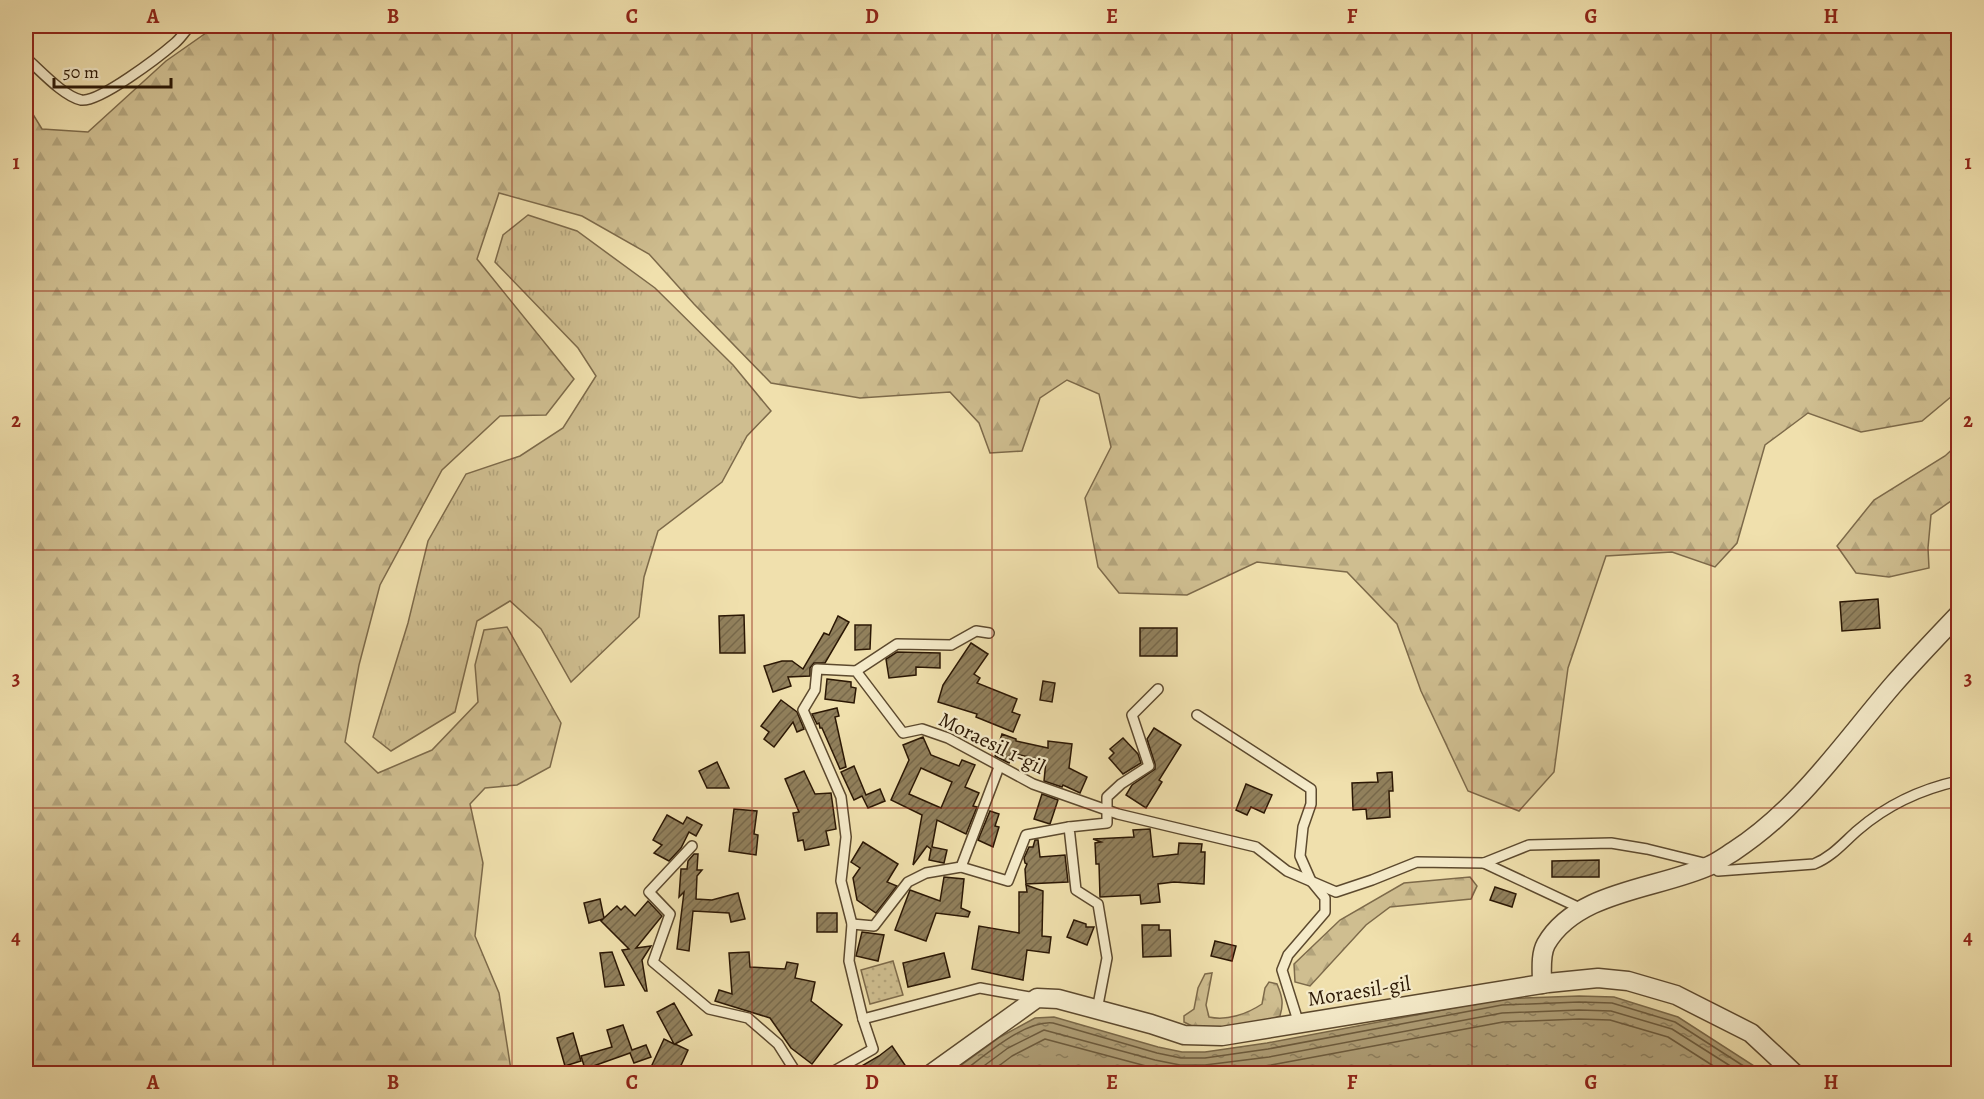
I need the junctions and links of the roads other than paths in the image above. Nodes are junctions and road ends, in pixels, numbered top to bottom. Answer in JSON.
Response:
{"nodes":[{"id":1,"x":190,"y":26,"type":"edge"},
{"id":2,"x":26,"y":58,"type":"edge"},
{"id":3,"x":1959,"y":615,"type":"edge"},
{"id":4,"x":989,"y":633,"type":"dead end"},
{"id":5,"x":856,"y":671,"type":"junction"},
{"id":6,"x":1158,"y":689,"type":"dead end"},
{"id":7,"x":1197,"y":715,"type":"dead end"},
{"id":8,"x":999,"y":767,"type":"junction"},
{"id":9,"x":1959,"y":781,"type":"edge"},
{"id":10,"x":1108,"y":810,"type":"junction"},
{"id":11,"x":1069,"y":827,"type":"junction"},
{"id":12,"x":692,"y":846,"type":"dead end"},
{"id":13,"x":1484,"y":862,"type":"junction"},
{"id":14,"x":1712,"y":865,"type":"junction"},
{"id":15,"x":961,"y":867,"type":"junction"},
{"id":16,"x":1311,"y":881,"type":"junction"},
{"id":17,"x":1582,"y":909,"type":"junction"},
{"id":18,"x":852,"y":924,"type":"junction"},
{"id":19,"x":1542,"y":984,"type":"junction"},
{"id":20,"x":1037,"y":998,"type":"junction"},
{"id":21,"x":1097,"y":1010,"type":"junction"},
{"id":22,"x":863,"y":1019,"type":"junction"},
{"id":23,"x":1299,"y":1024,"type":"junction"},
{"id":24,"x":797,"y":1074,"type":"edge"},
{"id":25,"x":829,"y":1074,"type":"edge"},
{"id":26,"x":931,"y":1074,"type":"edge"},
{"id":27,"x":1795,"y":1074,"type":"edge"}],
"edges":[{"from":1,"to":2,"type":"lane"},
{"from":3,"to":14,"type":"street"},
{"from":4,"to":5,"type":"lane"},
{"from":5,"to":8,"type":"lane","name":"Moraesil 1-gil"},
{"from":5,"to":18,"type":"lane"},
{"from":6,"to":10,"type":"lane"},
{"from":7,"to":16,"type":"lane"},
{"from":8,"to":10,"type":"lane","name":"Moraesil 1-gil"},
{"from":8,"to":15,"type":"lane"},
{"from":9,"to":14,"type":"lane"},
{"from":10,"to":11,"type":"lane"},
{"from":10,"to":16,"type":"lane","name":"Moraesil 1-gil"},
{"from":11,"to":15,"type":"lane"},
{"from":11,"to":21,"type":"lane"},
{"from":12,"to":24,"type":"lane"},
{"from":13,"to":14,"type":"lane"},
{"from":13,"to":16,"type":"lane","name":"Moraesil 1-gil"},
{"from":13,"to":17,"type":"lane","name":"Moraesil 1-gil"},
{"from":14,"to":17,"type":"street"},
{"from":15,"to":18,"type":"lane"},
{"from":16,"to":23,"type":"lane"},
{"from":17,"to":19,"type":"street"},
{"from":18,"to":22,"type":"lane"},
{"from":19,"to":23,"type":"street","name":"Moraesil-gil"},
{"from":19,"to":27,"type":"street","name":"Moraesil-gil"},
{"from":20,"to":21,"type":"street","name":"Moraesil-gil"},
{"from":20,"to":22,"type":"lane"},
{"from":20,"to":26,"type":"street"},
{"from":21,"to":23,"type":"street","name":"Moraesil-gil"},
{"from":22,"to":25,"type":"lane"}]}
